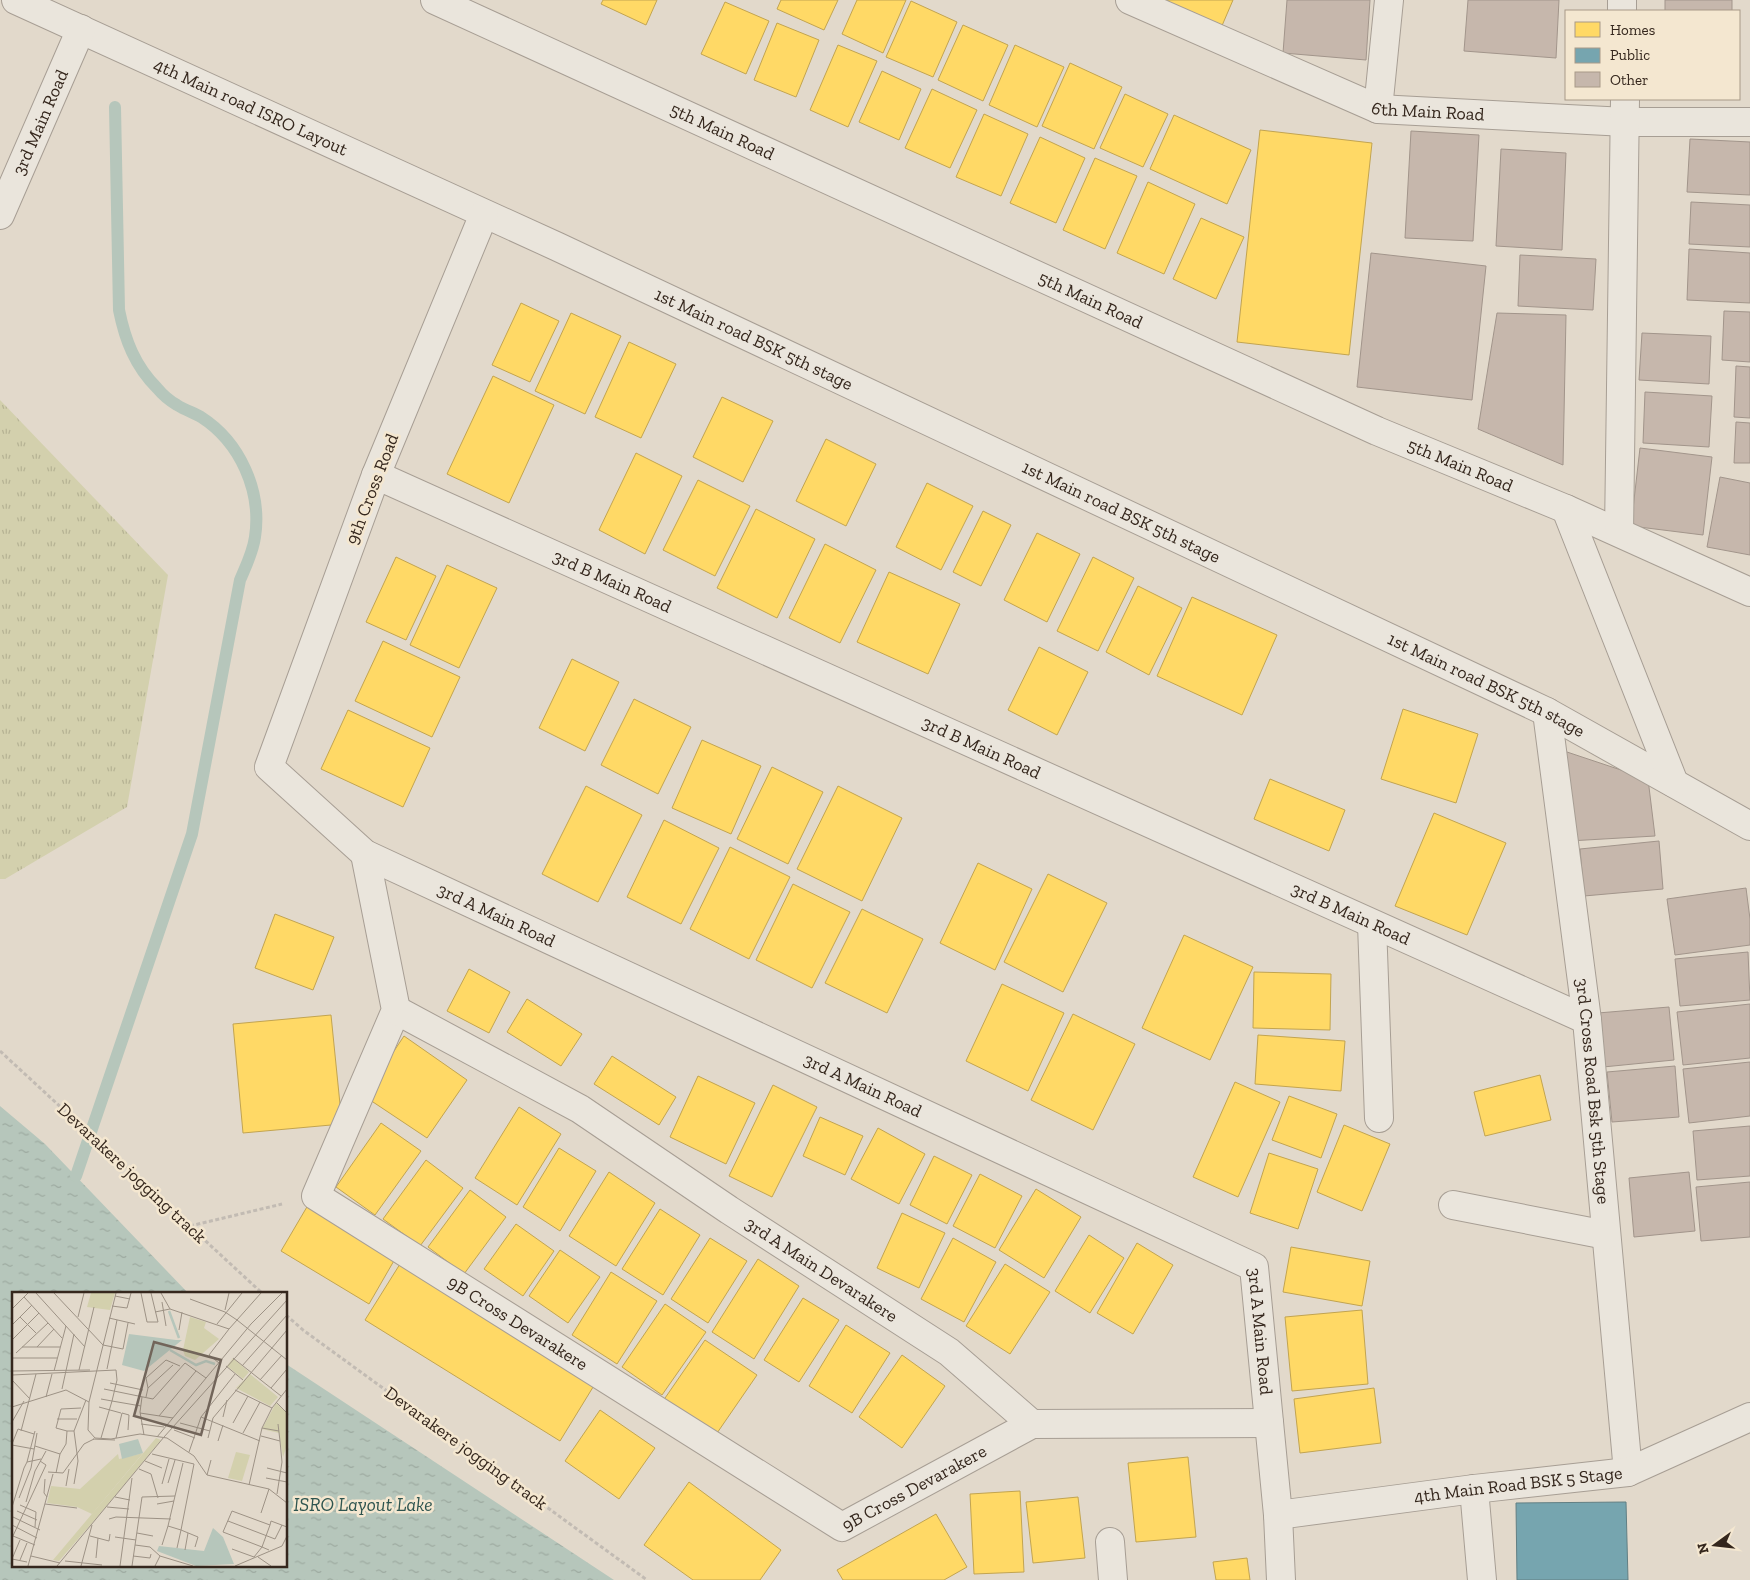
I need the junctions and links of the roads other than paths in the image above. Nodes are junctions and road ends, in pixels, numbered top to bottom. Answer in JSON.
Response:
{"nodes":[{"id":1,"x":16,"y":0,"type":"edge"},
{"id":2,"x":435,"y":0,"type":"edge"},
{"id":3,"x":1130,"y":0,"type":"edge"},
{"id":4,"x":1389,"y":0,"type":"edge"},
{"id":5,"x":81,"y":29,"type":"junction"},
{"id":6,"x":1378,"y":109,"type":"junction"},
{"id":7,"x":1626,"y":110,"type":"edge"},
{"id":8,"x":1750,"y":122,"type":"edge"},
{"id":9,"x":484,"y":214,"type":"junction"},
{"id":10,"x":0,"y":215,"type":"edge"},
{"id":11,"x":376,"y":475,"type":"junction"},
{"id":12,"x":1566,"y":509,"type":"junction"},
{"id":13,"x":1619,"y":532,"type":"junction"},
{"id":14,"x":1750,"y":592,"type":"edge"},
{"id":15,"x":1548,"y":712,"type":"junction"},
{"id":16,"x":269,"y":767,"type":"joint"},
{"id":17,"x":1674,"y":783,"type":"junction"},
{"id":18,"x":1750,"y":826,"type":"edge"},
{"id":19,"x":365,"y":854,"type":"junction"},
{"id":20,"x":1372,"y":924,"type":"junction"},
{"id":21,"x":396,"y":1010,"type":"junction"},
{"id":22,"x":1587,"y":1020,"type":"junction"},
{"id":23,"x":1379,"y":1118,"type":"dead end"},
{"id":24,"x":1453,"y":1205,"type":"dead end"},
{"id":25,"x":1606,"y":1235,"type":"junction"},
{"id":26,"x":1750,"y":1417,"type":"edge"},
{"id":27,"x":1269,"y":1423,"type":"junction"},
{"id":28,"x":1032,"y":1424,"type":"junction"},
{"id":29,"x":1628,"y":1472,"type":"junction"},
{"id":30,"x":1474,"y":1489,"type":"junction"},
{"id":31,"x":1278,"y":1515,"type":"junction"},
{"id":32,"x":1110,"y":1542,"type":"dead end"},
{"id":33,"x":1113,"y":1580,"type":"edge"},
{"id":34,"x":1282,"y":1580,"type":"edge"},
{"id":35,"x":1482,"y":1580,"type":"edge"}],
"edges":[{"from":1,"to":5,"type":"street","name":"4th Main road ISRO Layout"},
{"from":2,"to":12,"type":"street","name":"5th Main Road"},
{"from":3,"to":6,"type":"street","name":"6th Main Road"},
{"from":4,"to":6,"type":"street"},
{"from":5,"to":9,"type":"street","name":"4th Main road ISRO Layout"},
{"from":5,"to":10,"type":"street","name":"3rd Main Road"},
{"from":6,"to":7,"type":"street","name":"6th Main Road"},
{"from":7,"to":8,"type":"street","name":"6th Main Road"},
{"from":7,"to":13,"type":"street"},
{"from":9,"to":11,"type":"street","name":"9th Cross Road"},
{"from":9,"to":15,"type":"street","name":"1st Main road BSK 5th stage"},
{"from":11,"to":16,"type":"street","name":"9th Cross Road"},
{"from":11,"to":20,"type":"street","name":"3rd B Main Road"},
{"from":12,"to":13,"type":"street","name":"5th Main Road"},
{"from":12,"to":17,"type":"street"},
{"from":13,"to":14,"type":"street","name":"5th Main Road"},
{"from":15,"to":17,"type":"street","name":"1st Main road BSK 5th stage"},
{"from":15,"to":22,"type":"street","name":"3rd Cross Road Bsk 5th Stage"},
{"from":16,"to":19,"type":"street","name":"3rd A Main Road"},
{"from":17,"to":18,"type":"street","name":"1st Main road BSK 5th stage"},
{"from":19,"to":21,"type":"street"},
{"from":19,"to":27,"type":"street","name":"3rd A Main Road"},
{"from":20,"to":22,"type":"street","name":"3rd B Main Road"},
{"from":20,"to":23,"type":"street"},
{"from":21,"to":28,"type":"street","name":"3rd A Main Devarakere"},
{"from":21,"to":28,"type":"street","name":"9B Cross Devarakere"},
{"from":22,"to":25,"type":"street","name":"3rd Cross Road Bsk 5th Stage"},
{"from":24,"to":25,"type":"street"},
{"from":25,"to":29,"type":"street","name":"3rd Cross Road Bsk 5th Stage"},
{"from":26,"to":29,"type":"street","name":"4th Main Road BSK 5 Stage"},
{"from":27,"to":28,"type":"street"},
{"from":27,"to":31,"type":"street","name":"3rd A Main Road"},
{"from":29,"to":30,"type":"street","name":"4th Main Road BSK 5 Stage"},
{"from":30,"to":31,"type":"street","name":"4th Main Road BSK 5 Stage"},
{"from":30,"to":35,"type":"street"},
{"from":31,"to":34,"type":"street","name":"3rd A Main Road"},
{"from":32,"to":33,"type":"street"}]}
